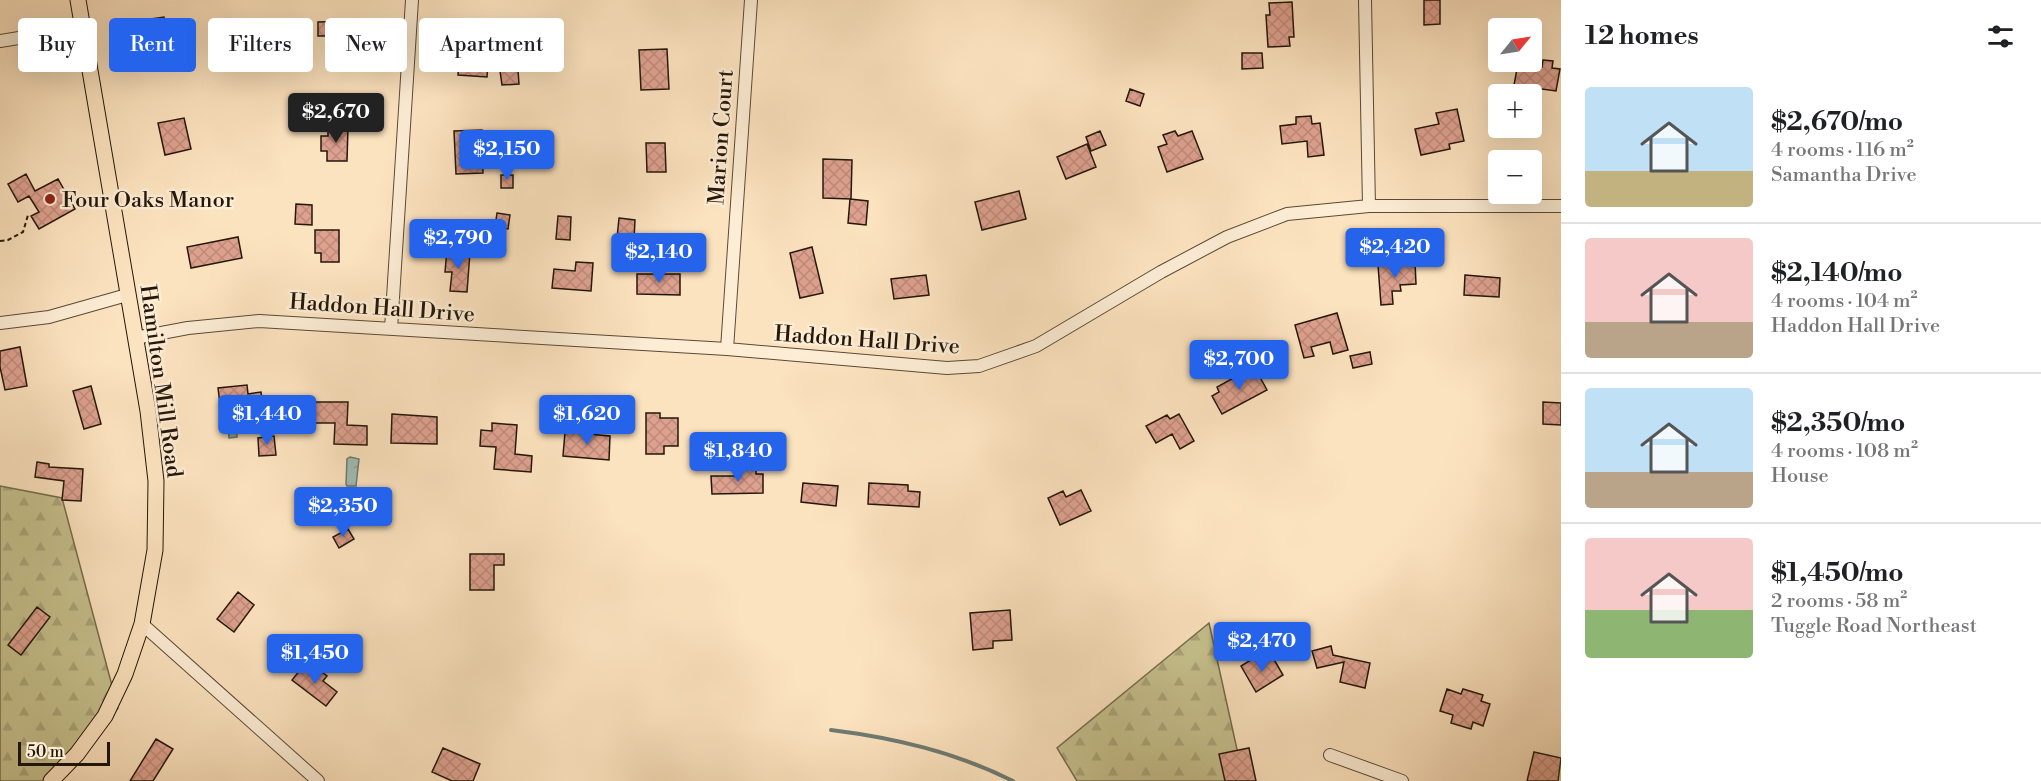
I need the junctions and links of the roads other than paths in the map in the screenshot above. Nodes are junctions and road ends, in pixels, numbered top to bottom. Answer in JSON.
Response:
{"nodes":[{"id":1,"x":78,"y":0,"type":"edge"},
{"id":2,"x":412,"y":0,"type":"edge"},
{"id":3,"x":751,"y":0,"type":"edge"},
{"id":4,"x":1365,"y":0,"type":"edge"},
{"id":5,"x":18,"y":37,"type":"edge"},
{"id":6,"x":0,"y":40,"type":"edge"},
{"id":7,"x":1369,"y":206,"type":"junction"},
{"id":8,"x":1561,"y":206,"type":"edge"},
{"id":9,"x":128,"y":295,"type":"junction"},
{"id":10,"x":0,"y":323,"type":"edge"},
{"id":11,"x":391,"y":329,"type":"junction"},
{"id":12,"x":135,"y":338,"type":"junction"},
{"id":13,"x":727,"y":349,"type":"junction"},
{"id":14,"x":142,"y":624,"type":"junction"},
{"id":15,"x":1330,"y":755,"type":"dead end"},
{"id":16,"x":51,"y":781,"type":"edge"},
{"id":17,"x":318,"y":781,"type":"edge"},
{"id":18,"x":1402,"y":781,"type":"edge"}],
"edges":[{"from":1,"to":9,"type":"main road","name":"Hamilton Mill Road"},
{"from":2,"to":11,"type":"street"},
{"from":3,"to":13,"type":"street","name":"Marion Court"},
{"from":4,"to":7,"type":"street"},
{"from":5,"to":6,"type":"street"},
{"from":7,"to":8,"type":"street","name":"Haddon Hall Drive"},
{"from":7,"to":13,"type":"street","name":"Haddon Hall Drive"},
{"from":9,"to":10,"type":"street"},
{"from":9,"to":12,"type":"main road","name":"Hamilton Mill Road"},
{"from":11,"to":12,"type":"street","name":"Haddon Hall Drive"},
{"from":11,"to":13,"type":"street","name":"Haddon Hall Drive"},
{"from":12,"to":14,"type":"main road","name":"Hamilton Mill Road"},
{"from":14,"to":16,"type":"main road","name":"Hamilton Mill Road"},
{"from":14,"to":17,"type":"street"},
{"from":15,"to":18,"type":"street"}]}
